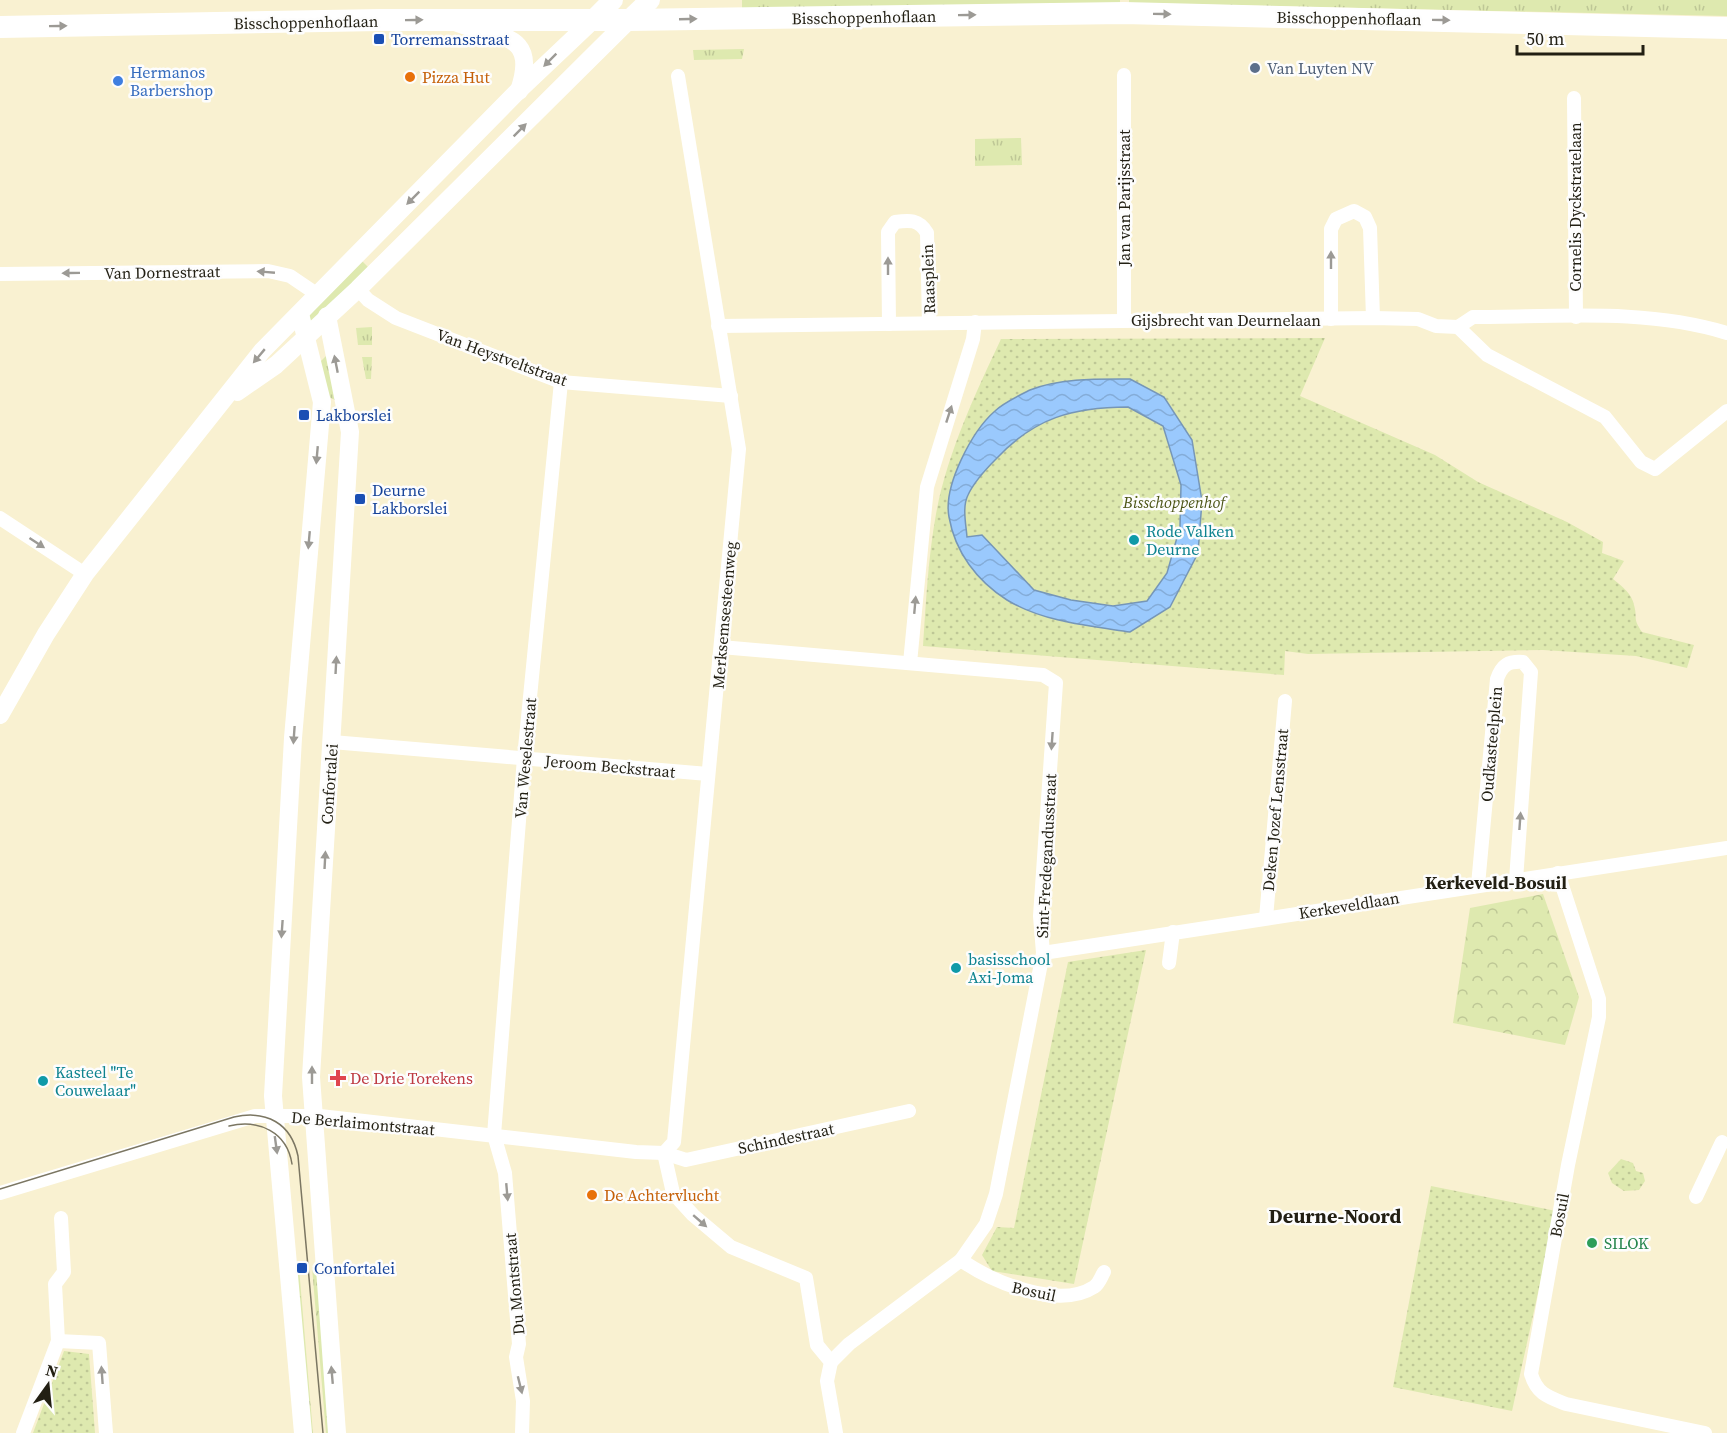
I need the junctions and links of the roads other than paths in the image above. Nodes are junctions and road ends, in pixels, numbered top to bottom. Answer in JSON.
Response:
{"nodes":[{"id":1,"x":613,"y":0,"type":"edge"},
{"id":2,"x":650,"y":0,"type":"edge"},
{"id":3,"x":448,"y":19,"type":"junction"},
{"id":4,"x":593,"y":20,"type":"junction"},
{"id":5,"x":629,"y":20,"type":"junction"},
{"id":6,"x":0,"y":27,"type":"edge"},
{"id":7,"x":1727,"y":28,"type":"edge"},
{"id":8,"x":1124,"y":75,"type":"dead end"},
{"id":9,"x":678,"y":76,"type":"dead end"},
{"id":10,"x":518,"y":92,"type":"junction"},
{"id":11,"x":1574,"y":98,"type":"dead end"},
{"id":12,"x":477,"y":134,"type":"junction"},
{"id":13,"x":496,"y":154,"type":"junction"},
{"id":14,"x":0,"y":274,"type":"edge"},
{"id":15,"x":358,"y":289,"type":"junction"},
{"id":16,"x":318,"y":295,"type":"junction"},
{"id":17,"x":300,"y":314,"type":"junction"},
{"id":18,"x":327,"y":316,"type":"junction"},
{"id":19,"x":1576,"y":317,"type":"junction"},
{"id":20,"x":1373,"y":318,"type":"junction"},
{"id":21,"x":1331,"y":319,"type":"junction"},
{"id":22,"x":1124,"y":320,"type":"junction"},
{"id":23,"x":975,"y":322,"type":"junction"},
{"id":24,"x":929,"y":323,"type":"junction"},
{"id":25,"x":889,"y":324,"type":"junction"},
{"id":26,"x":718,"y":326,"type":"junction"},
{"id":27,"x":1458,"y":327,"type":"junction"},
{"id":28,"x":1727,"y":333,"type":"edge"},
{"id":29,"x":305,"y":336,"type":"junction"},
{"id":30,"x":561,"y":382,"type":"junction"},
{"id":31,"x":731,"y":396,"type":"junction"},
{"id":32,"x":221,"y":404,"type":"junction"},
{"id":33,"x":344,"y":407,"type":"junction"},
{"id":34,"x":322,"y":411,"type":"junction"},
{"id":35,"x":1727,"y":411,"type":"edge"},
{"id":36,"x":0,"y":518,"type":"edge"},
{"id":37,"x":80,"y":571,"type":"junction"},
{"id":38,"x":721,"y":647,"type":"junction"},
{"id":39,"x":910,"y":663,"type":"junction"},
{"id":40,"x":1285,"y":701,"type":"dead end"},
{"id":41,"x":0,"y":715,"type":"edge"},
{"id":42,"x":332,"y":742,"type":"junction"},
{"id":43,"x":525,"y":759,"type":"junction"},
{"id":44,"x":708,"y":774,"type":"junction"},
{"id":45,"x":1727,"y":848,"type":"edge"},
{"id":46,"x":1557,"y":873,"type":"junction"},
{"id":47,"x":1516,"y":880,"type":"junction"},
{"id":48,"x":1479,"y":885,"type":"junction"},
{"id":49,"x":1266,"y":918,"type":"junction"},
{"id":50,"x":1173,"y":932,"type":"junction"},
{"id":51,"x":1043,"y":953,"type":"junction"},
{"id":52,"x":1169,"y":963,"type":"dead end"},
{"id":53,"x":909,"y":1111,"type":"dead end"},
{"id":54,"x":274,"y":1116,"type":"junction"},
{"id":55,"x":314,"y":1116,"type":"junction"},
{"id":56,"x":494,"y":1135,"type":"junction"},
{"id":57,"x":1725,"y":1139,"type":"edge"},
{"id":58,"x":664,"y":1153,"type":"junction"},
{"id":59,"x":0,"y":1193,"type":"edge"},
{"id":60,"x":1696,"y":1197,"type":"dead end"},
{"id":61,"x":61,"y":1218,"type":"dead end"},
{"id":62,"x":961,"y":1260,"type":"junction"},
{"id":63,"x":1104,"y":1272,"type":"dead end"},
{"id":64,"x":58,"y":1341,"type":"junction"},
{"id":65,"x":831,"y":1362,"type":"junction"},
{"id":66,"x":23,"y":1433,"type":"edge"},
{"id":67,"x":106,"y":1433,"type":"edge"},
{"id":68,"x":303,"y":1433,"type":"edge"},
{"id":69,"x":337,"y":1433,"type":"edge"},
{"id":70,"x":522,"y":1433,"type":"edge"},
{"id":71,"x":836,"y":1433,"type":"edge"},
{"id":72,"x":1705,"y":1433,"type":"edge"}],
"edges":[{"from":1,"to":4,"type":"main road"},
{"from":2,"to":5,"type":"main road"},
{"from":3,"to":4,"type":"main road","name":"Bisschoppenhoflaan"},
{"from":6,"to":3,"type":"main road","name":"Bisschoppenhoflaan","one_way":true},
{"from":3,"to":10,"type":"street"},
{"from":4,"to":5,"type":"main road","name":"Bisschoppenhoflaan"},
{"from":4,"to":10,"type":"street","one_way":true},
{"from":5,"to":7,"type":"main road","name":"Bisschoppenhoflaan","one_way":true},
{"from":13,"to":5,"type":"street","one_way":true},
{"from":8,"to":22,"type":"street","name":"Jan van Parijsstraat"},
{"from":9,"to":26,"type":"street","name":"Merksemsesteenweg"},
{"from":10,"to":12,"type":"street"},
{"from":11,"to":19,"type":"street","name":"Cornelis Dyckstratelaan"},
{"from":12,"to":13,"type":"street"},
{"from":12,"to":16,"type":"street","one_way":true},
{"from":13,"to":15,"type":"street"},
{"from":16,"to":14,"type":"street","name":"Van Dornestraat","one_way":true},
{"from":15,"to":18,"type":"street"},
{"from":15,"to":30,"type":"street","name":"Van Heystveltstraat"},
{"from":16,"to":17,"type":"street"},
{"from":17,"to":29,"type":"street"},
{"from":17,"to":32,"type":"street","one_way":true},
{"from":18,"to":29,"type":"street"},
{"from":33,"to":18,"type":"street","name":"Confortalei","one_way":true},
{"from":19,"to":27,"type":"street","name":"Gijsbrecht van Deurnelaan"},
{"from":19,"to":28,"type":"street","name":"Gijsbrecht van Deurnelaan"},
{"from":20,"to":21,"type":"street","name":"Gijsbrecht van Deurnelaan"},
{"from":21,"to":20,"type":"street","one_way":true},
{"from":20,"to":27,"type":"street","name":"Gijsbrecht van Deurnelaan"},
{"from":21,"to":22,"type":"street","name":"Gijsbrecht van Deurnelaan"},
{"from":22,"to":23,"type":"street","name":"Gijsbrecht van Deurnelaan"},
{"from":23,"to":24,"type":"street","name":"Gijsbrecht van Deurnelaan"},
{"from":39,"to":23,"type":"street","one_way":true},
{"from":24,"to":25,"type":"street","name":"Gijsbrecht van Deurnelaan"},
{"from":25,"to":24,"type":"street","name":"Raasplein","one_way":true},
{"from":25,"to":26,"type":"street","name":"Gijsbrecht van Deurnelaan"},
{"from":26,"to":31,"type":"street","name":"Merksemsesteenweg"},
{"from":27,"to":35,"type":"street"},
{"from":29,"to":32,"type":"street"},
{"from":29,"to":34,"type":"street"},
{"from":30,"to":31,"type":"street","name":"Van Heystveltstraat"},
{"from":30,"to":43,"type":"street","name":"Van Weselestraat"},
{"from":31,"to":38,"type":"street","name":"Merksemsesteenweg"},
{"from":32,"to":37,"type":"street"},
{"from":33,"to":34,"type":"street"},
{"from":42,"to":33,"type":"street","name":"Confortalei","one_way":true},
{"from":34,"to":54,"type":"street","one_way":true},
{"from":36,"to":37,"type":"street","one_way":true},
{"from":37,"to":41,"type":"street"},
{"from":38,"to":39,"type":"street","name":"Sint-Fredegandusstraat"},
{"from":38,"to":44,"type":"street","name":"Merksemsesteenweg"},
{"from":39,"to":51,"type":"street","name":"Sint-Fredegandusstraat","one_way":true},
{"from":40,"to":49,"type":"street","name":"Deken Jozef Lensstraat"},
{"from":42,"to":43,"type":"street","name":"Jeroom Beckstraat"},
{"from":55,"to":42,"type":"street","name":"Confortalei","one_way":true},
{"from":43,"to":44,"type":"street","name":"Jeroom Beckstraat"},
{"from":43,"to":56,"type":"street","name":"Van Weselestraat"},
{"from":44,"to":58,"type":"street","name":"Merksemsesteenweg"},
{"from":45,"to":46,"type":"street","name":"Kerkeveldlaan"},
{"from":46,"to":47,"type":"street","name":"Kerkeveldlaan"},
{"from":46,"to":72,"type":"street","name":"Bosuil"},
{"from":47,"to":48,"type":"street","name":"Kerkeveldlaan"},
{"from":47,"to":48,"type":"street","name":"Oudkasteelplein","one_way":true},
{"from":48,"to":49,"type":"street","name":"Kerkeveldlaan"},
{"from":49,"to":50,"type":"street","name":"Kerkeveldlaan"},
{"from":50,"to":51,"type":"street","name":"Kerkeveldlaan"},
{"from":50,"to":52,"type":"street"},
{"from":51,"to":62,"type":"street","name":"Sint-Fredegandusstraat"},
{"from":53,"to":58,"type":"street","name":"Schindestraat"},
{"from":54,"to":55,"type":"street","name":"De Berlaimontstraat"},
{"from":54,"to":59,"type":"street","name":"De Berlaimontstraat"},
{"from":54,"to":68,"type":"street","one_way":true},
{"from":55,"to":56,"type":"street","name":"De Berlaimontstraat"},
{"from":69,"to":55,"type":"street","name":"Confortalei","one_way":true},
{"from":56,"to":58,"type":"street","name":"De Berlaimontstraat"},
{"from":56,"to":70,"type":"street","name":"Du Montstraat","one_way":true},
{"from":57,"to":60,"type":"street"},
{"from":58,"to":65,"type":"street","one_way":true},
{"from":61,"to":64,"type":"street"},
{"from":62,"to":63,"type":"street","name":"Bosuil"},
{"from":62,"to":65,"type":"street","name":"Sint-Fredegandusstraat"},
{"from":64,"to":66,"type":"street"},
{"from":67,"to":64,"type":"street","one_way":true},
{"from":65,"to":71,"type":"street"}]}
